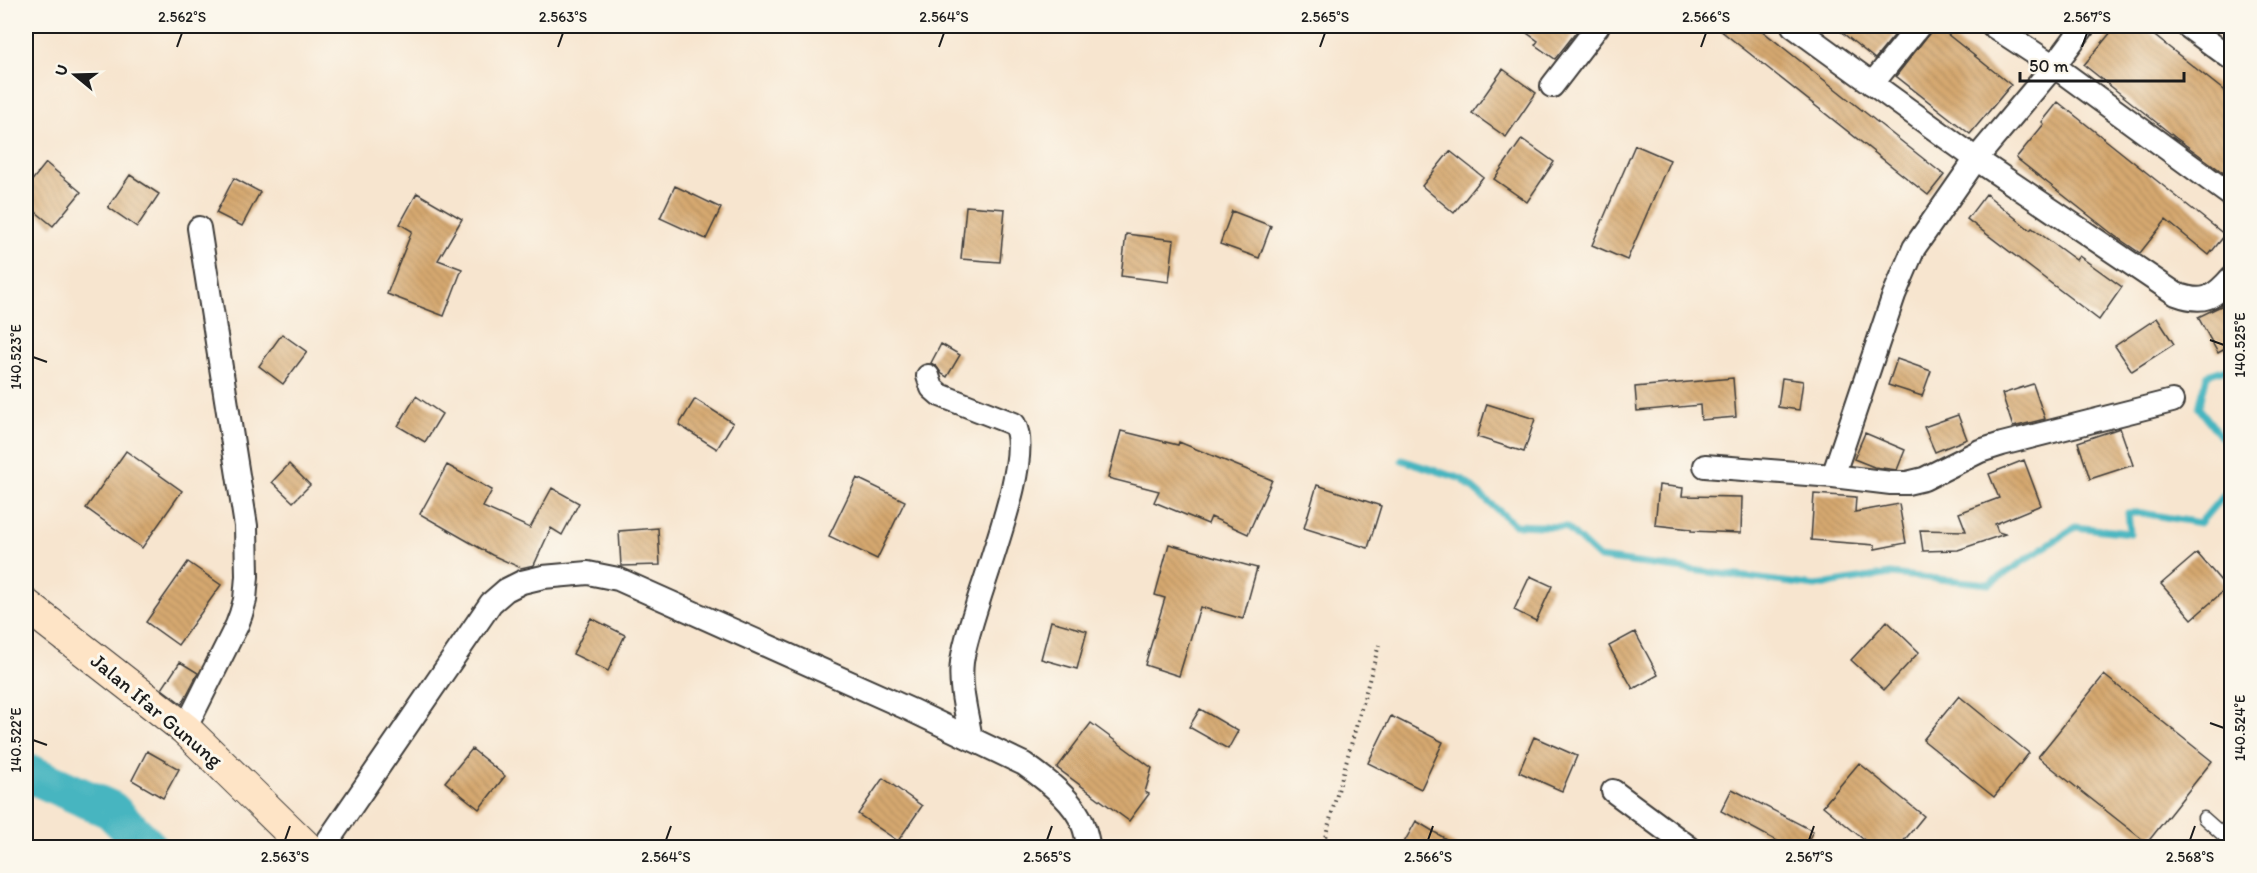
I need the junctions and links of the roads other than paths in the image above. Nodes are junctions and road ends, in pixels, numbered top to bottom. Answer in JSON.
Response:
{"nodes":[{"id":1,"x":1598,"y":26,"type":"edge"},
{"id":2,"x":1793,"y":26,"type":"edge"},
{"id":3,"x":1919,"y":26,"type":"edge"},
{"id":4,"x":1993,"y":26,"type":"edge"},
{"id":5,"x":2084,"y":26,"type":"edge"},
{"id":6,"x":2187,"y":26,"type":"edge"},
{"id":7,"x":2232,"y":59,"type":"edge"},
{"id":8,"x":2054,"y":66,"type":"junction"},
{"id":9,"x":1872,"y":84,"type":"junction"},
{"id":10,"x":1552,"y":86,"type":"dead end"},
{"id":11,"x":1976,"y":159,"type":"junction"},
{"id":12,"x":2232,"y":196,"type":"edge"},
{"id":13,"x":199,"y":228,"type":"dead end"},
{"id":14,"x":2232,"y":277,"type":"edge"},
{"id":15,"x":928,"y":376,"type":"dead end"},
{"id":16,"x":2172,"y":402,"type":"dead end"},
{"id":17,"x":1705,"y":466,"type":"dead end"},
{"id":18,"x":1833,"y":476,"type":"junction"},
{"id":19,"x":26,"y":605,"type":"edge"},
{"id":20,"x":185,"y":729,"type":"junction"},
{"id":21,"x":971,"y":739,"type":"junction"},
{"id":22,"x":1613,"y":791,"type":"dead end"},
{"id":23,"x":2204,"y":818,"type":"dead end"},
{"id":24,"x":2232,"y":843,"type":"edge"},
{"id":25,"x":307,"y":848,"type":"edge"},
{"id":26,"x":323,"y":848,"type":"edge"},
{"id":27,"x":1089,"y":848,"type":"edge"},
{"id":28,"x":1690,"y":848,"type":"edge"}],
"edges":[{"from":1,"to":10,"type":"street"},
{"from":2,"to":9,"type":"street"},
{"from":3,"to":9,"type":"street"},
{"from":4,"to":8,"type":"street"},
{"from":5,"to":8,"type":"street"},
{"from":6,"to":7,"type":"street"},
{"from":8,"to":11,"type":"street"},
{"from":8,"to":12,"type":"street"},
{"from":9,"to":11,"type":"street"},
{"from":11,"to":14,"type":"street"},
{"from":11,"to":18,"type":"street"},
{"from":13,"to":20,"type":"street"},
{"from":15,"to":21,"type":"street"},
{"from":16,"to":18,"type":"street"},
{"from":17,"to":18,"type":"street"},
{"from":19,"to":20,"type":"street","name":"Jalan Ifar Gunung"},
{"from":20,"to":25,"type":"street","name":"Jalan Ifar Gunung"},
{"from":21,"to":26,"type":"street"},
{"from":21,"to":27,"type":"street"},
{"from":22,"to":28,"type":"street"},
{"from":23,"to":24,"type":"lane"}]}
